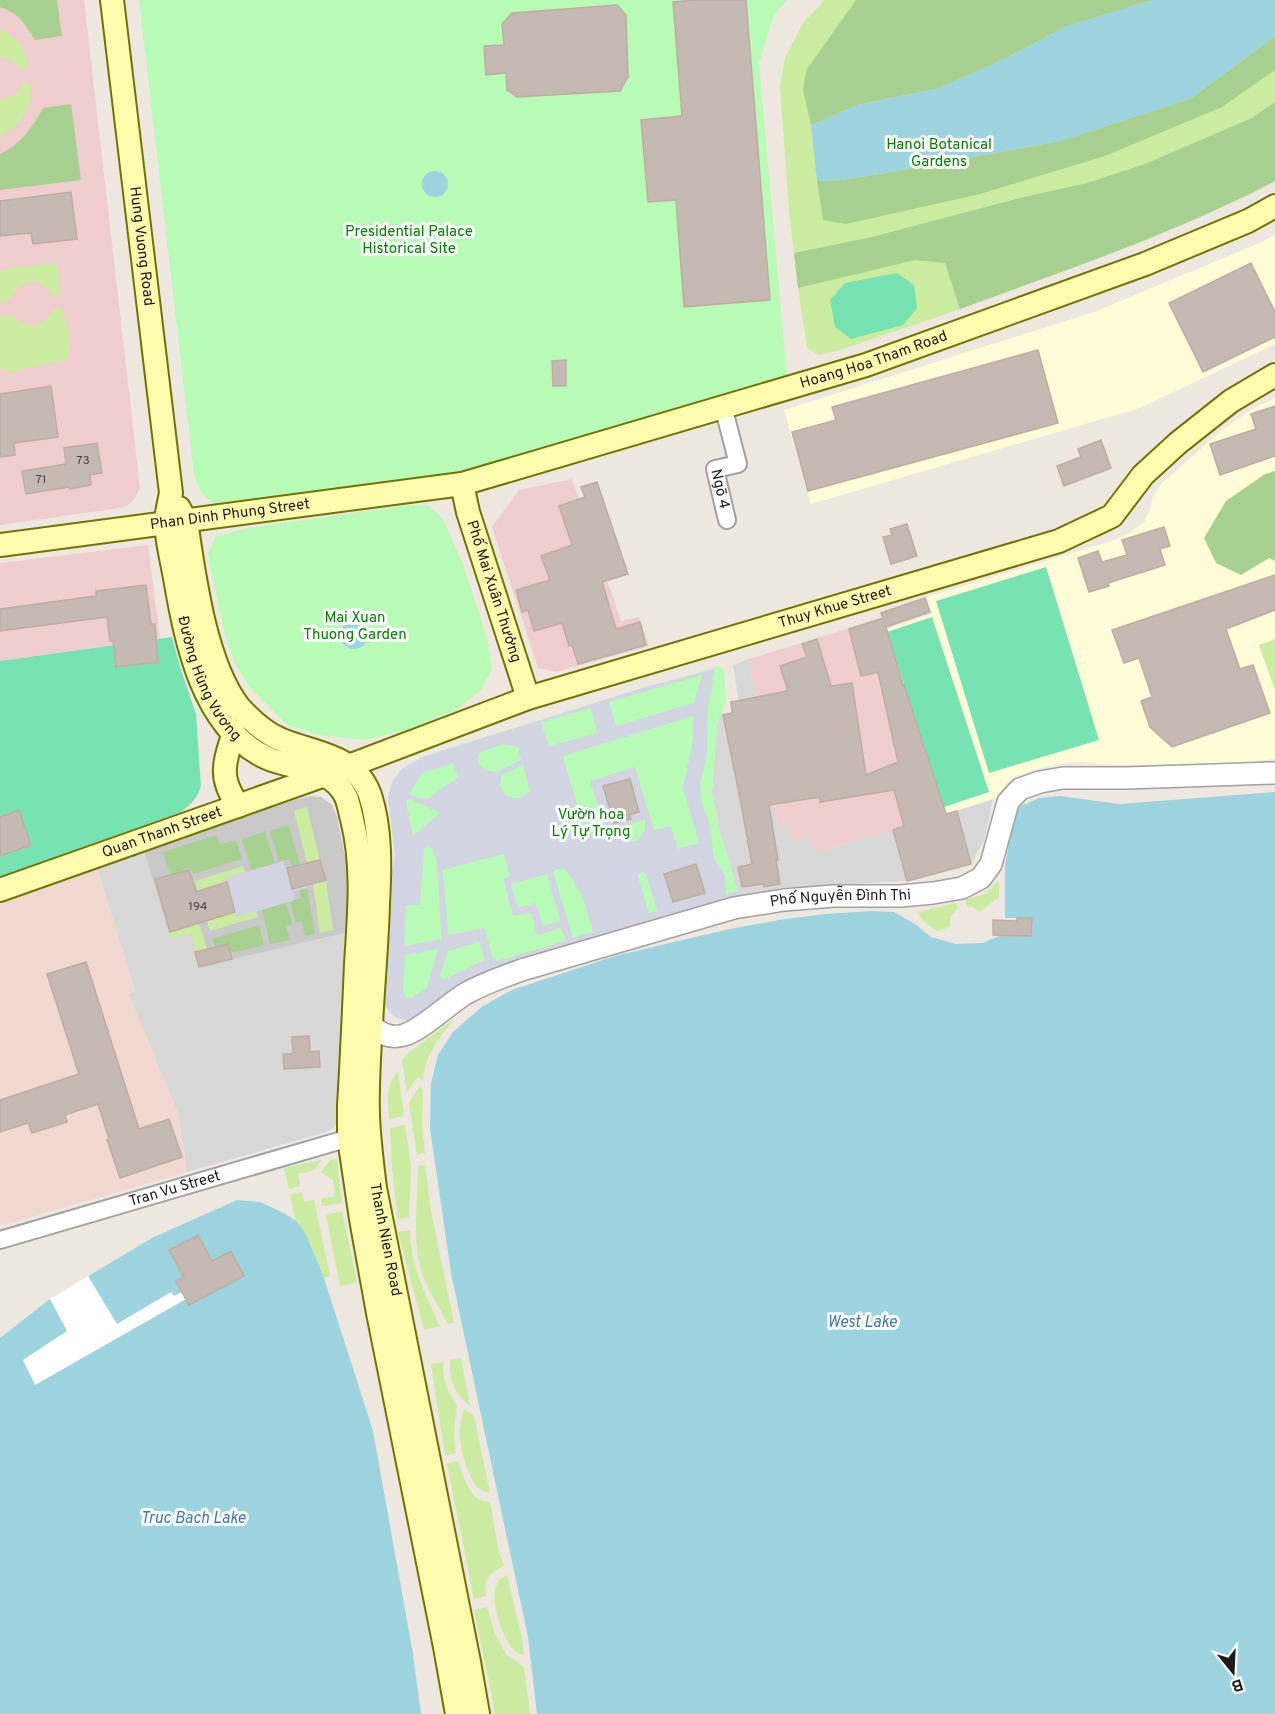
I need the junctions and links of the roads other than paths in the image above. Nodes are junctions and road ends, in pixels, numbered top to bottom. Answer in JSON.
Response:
{"nodes":[{"id":1,"x":112,"y":0,"type":"edge"},
{"id":2,"x":1275,"y":206,"type":"edge"},
{"id":3,"x":1275,"y":375,"type":"edge"},
{"id":4,"x":723,"y":406,"type":"junction"},
{"id":5,"x":462,"y":484,"type":"junction"},
{"id":6,"x":727,"y":520,"type":"dead end"},
{"id":7,"x":176,"y":522,"type":"junction"},
{"id":8,"x":0,"y":545,"type":"edge"},
{"id":9,"x":528,"y":698,"type":"junction"},
{"id":10,"x":234,"y":732,"type":"junction"},
{"id":11,"x":350,"y":766,"type":"junction"},
{"id":12,"x":1275,"y":773,"type":"edge"},
{"id":13,"x":325,"y":775,"type":"junction"},
{"id":14,"x":238,"y":806,"type":"junction"},
{"id":15,"x":0,"y":890,"type":"edge"},
{"id":16,"x":371,"y":1025,"type":"junction"},
{"id":17,"x":350,"y":1138,"type":"junction"},
{"id":18,"x":0,"y":1240,"type":"edge"},
{"id":19,"x":457,"y":1714,"type":"edge"},
{"id":20,"x":478,"y":1714,"type":"edge"}],
"edges":[{"from":1,"to":7,"type":"main road","name":"Hung Vuong Road"},
{"from":2,"to":4,"type":"main road","name":"Hoang Hoa Tham Road"},
{"from":3,"to":9,"type":"main road","name":"Thuy Khue Street"},
{"from":4,"to":5,"type":"main road","name":"Hoang Hoa Tham Road"},
{"from":4,"to":6,"type":"street","name":"Ngõ 4"},
{"from":5,"to":7,"type":"main road","name":"Phan Dinh Phung Street"},
{"from":5,"to":9,"type":"main road","name":"Phố Mai Xuân Thưởng"},
{"from":7,"to":8,"type":"main road","name":"Phan Dinh Phung Street"},
{"from":7,"to":10,"type":"main road","name":"Đường Hùng Vương"},
{"from":7,"to":11,"type":"main road","name":"Đường Hùng Vương"},
{"from":9,"to":11,"type":"main road","name":"Thuy Khue Street"},
{"from":10,"to":13,"type":"main road","name":"Đường Hùng Vương"},
{"from":10,"to":14,"type":"main road"},
{"from":11,"to":13,"type":"main road","name":"Quan Thanh Street"},
{"from":11,"to":16,"type":"main road","name":"Thanh Nien Road"},
{"from":12,"to":16,"type":"street","name":"Phố Nguyễn Đình Thi"},
{"from":13,"to":14,"type":"main road","name":"Quan Thanh Street"},
{"from":13,"to":17,"type":"main road","name":"Thanh Nien Road"},
{"from":14,"to":15,"type":"main road","name":"Quan Thanh Street"},
{"from":16,"to":20,"type":"main road","name":"Thanh Nien Road"},
{"from":17,"to":18,"type":"street","name":"Tran Vu Street"},
{"from":17,"to":19,"type":"main road","name":"Thanh Nien Road"}]}
